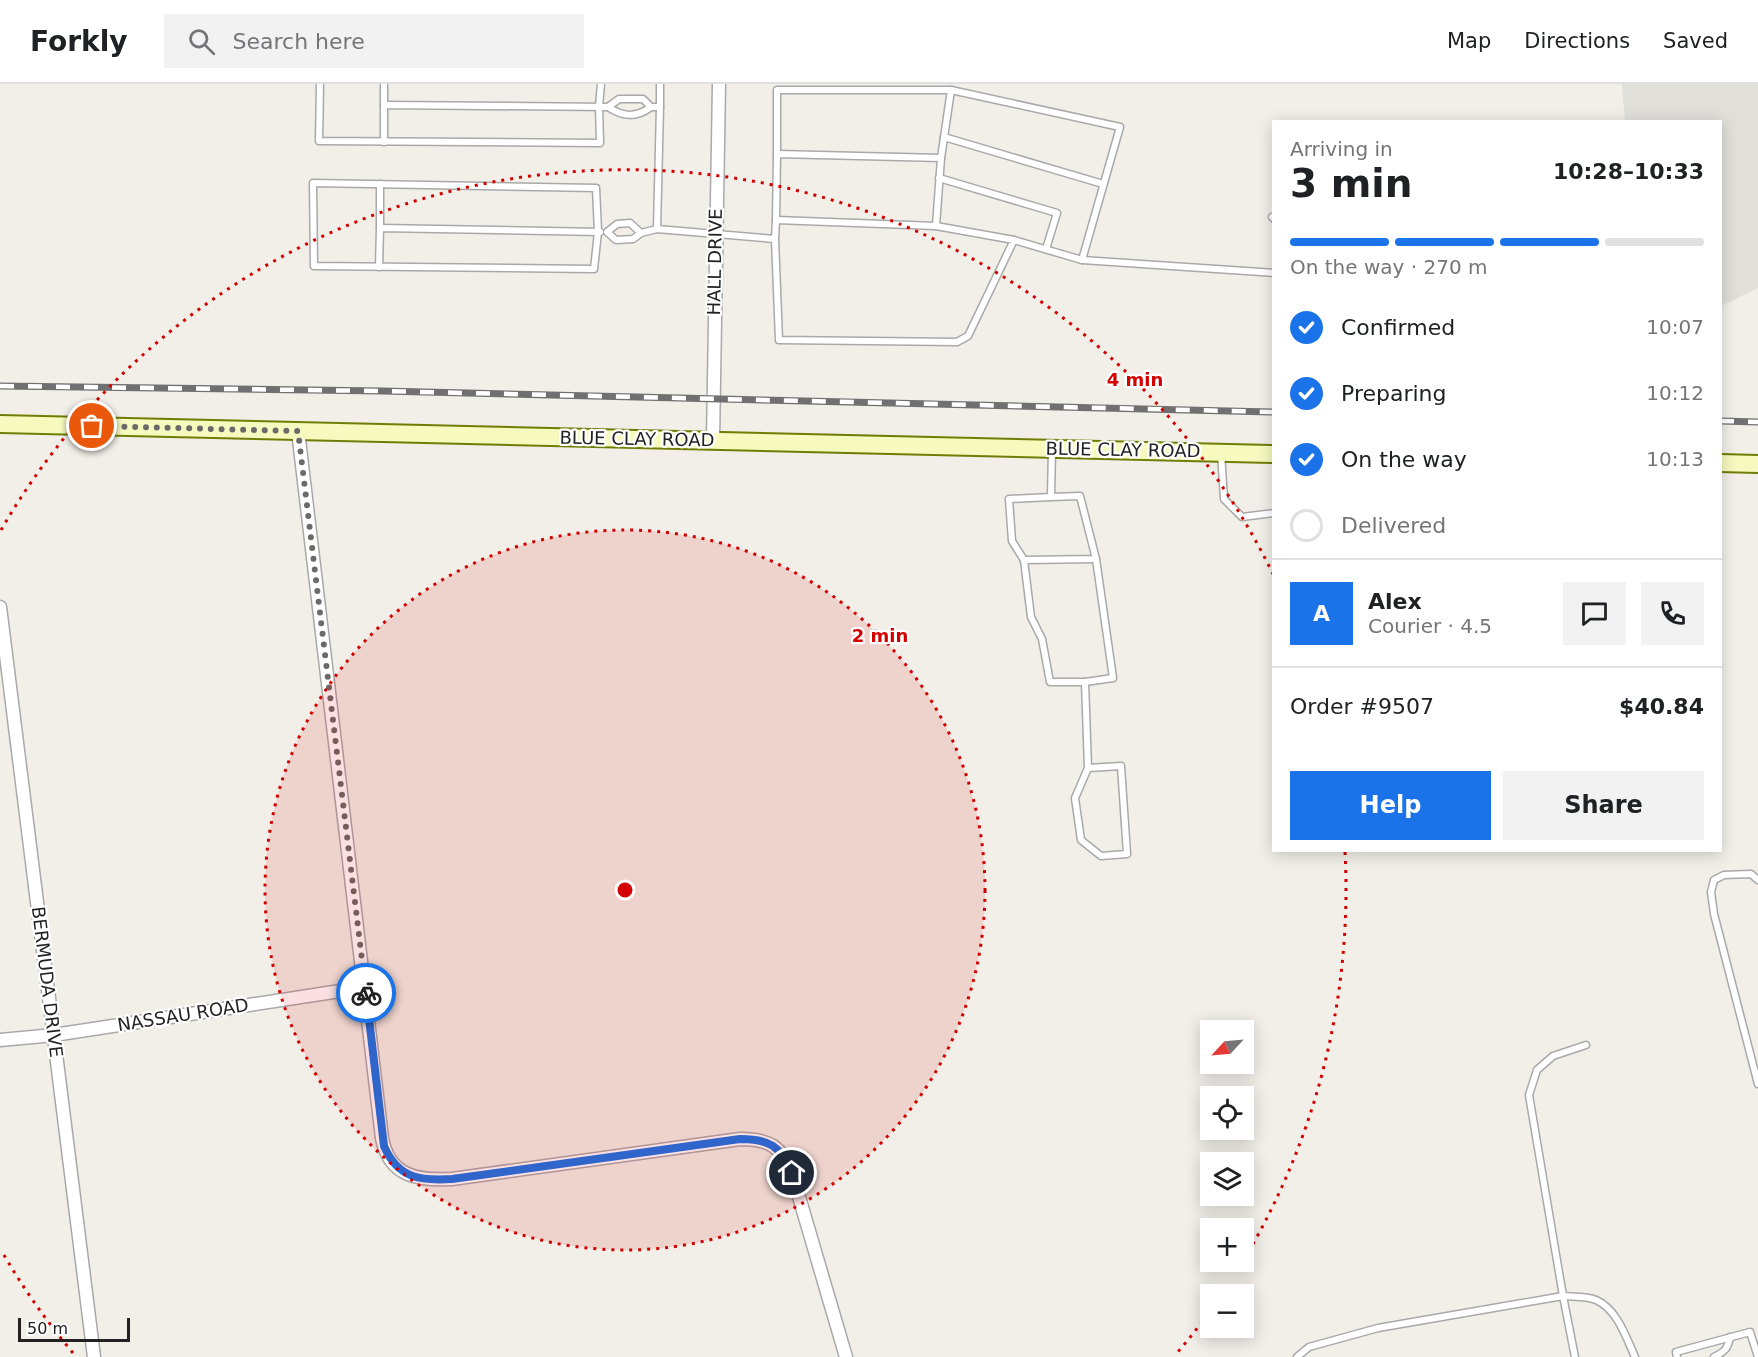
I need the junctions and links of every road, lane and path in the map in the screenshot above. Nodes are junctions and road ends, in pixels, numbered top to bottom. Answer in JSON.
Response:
{"nodes":[{"id":1,"x":320,"y":84,"type":"edge"},
{"id":2,"x":384,"y":84,"type":"edge"},
{"id":3,"x":601,"y":84,"type":"edge"},
{"id":4,"x":660,"y":84,"type":"edge"},
{"id":5,"x":719,"y":84,"type":"edge"},
{"id":6,"x":951,"y":90,"type":"junction"},
{"id":7,"x":384,"y":105,"type":"junction"},
{"id":8,"x":599,"y":106,"type":"junction"},
{"id":9,"x":608,"y":107,"type":"junction"},
{"id":10,"x":651,"y":107,"type":"junction"},
{"id":11,"x":660,"y":107,"type":"junction"},
{"id":12,"x":944,"y":137,"type":"junction"},
{"id":13,"x":384,"y":141,"type":"junction"},
{"id":14,"x":777,"y":154,"type":"junction"},
{"id":15,"x":941,"y":158,"type":"junction"},
{"id":16,"x":939,"y":178,"type":"junction"},
{"id":17,"x":380,"y":184,"type":"junction"},
{"id":18,"x":1104,"y":184,"type":"junction"},
{"id":19,"x":776,"y":220,"type":"junction"},
{"id":20,"x":936,"y":226,"type":"junction"},
{"id":21,"x":381,"y":228,"type":"junction"},
{"id":22,"x":657,"y":229,"type":"junction"},
{"id":23,"x":598,"y":232,"type":"junction"},
{"id":24,"x":607,"y":232,"type":"junction"},
{"id":25,"x":641,"y":233,"type":"junction"},
{"id":26,"x":715,"y":235,"type":"junction"},
{"id":27,"x":775,"y":239,"type":"junction"},
{"id":28,"x":1014,"y":240,"type":"junction"},
{"id":29,"x":1046,"y":249,"type":"junction"},
{"id":30,"x":1082,"y":260,"type":"junction"},
{"id":31,"x":379,"y":267,"type":"junction"},
{"id":32,"x":1272,"y":273,"type":"edge"},
{"id":33,"x":0,"y":424,"type":"edge"},
{"id":34,"x":298,"y":431,"type":"junction"},
{"id":35,"x":713,"y":440,"type":"junction"},
{"id":36,"x":1052,"y":449,"type":"junction"},
{"id":37,"x":1221,"y":453,"type":"junction"},
{"id":38,"x":1272,"y":453,"type":"edge"},
{"id":39,"x":1722,"y":463,"type":"edge"},
{"id":40,"x":1758,"y":464,"type":"edge"},
{"id":41,"x":1051,"y":497,"type":"junction"},
{"id":42,"x":1272,"y":513,"type":"edge"},
{"id":43,"x":1096,"y":559,"type":"junction"},
{"id":44,"x":1024,"y":560,"type":"junction"},
{"id":45,"x":0,"y":607,"type":"edge"},
{"id":46,"x":1084,"y":682,"type":"junction"},
{"id":47,"x":1088,"y":768,"type":"junction"},
{"id":48,"x":1758,"y":880,"type":"edge"},
{"id":49,"x":366,"y":987,"type":"junction"},
{"id":50,"x":54,"y":1035,"type":"junction"},
{"id":51,"x":0,"y":1040,"type":"edge"},
{"id":52,"x":1586,"y":1045,"type":"dead end"},
{"id":53,"x":1758,"y":1084,"type":"edge"},
{"id":54,"x":1563,"y":1296,"type":"junction"},
{"id":55,"x":1730,"y":1337,"type":"junction"},
{"id":56,"x":94,"y":1357,"type":"edge"},
{"id":57,"x":846,"y":1357,"type":"edge"},
{"id":58,"x":1297,"y":1357,"type":"edge"},
{"id":59,"x":1575,"y":1357,"type":"edge"},
{"id":60,"x":1635,"y":1357,"type":"edge"},
{"id":61,"x":1677,"y":1357,"type":"edge"},
{"id":62,"x":1714,"y":1357,"type":"edge"},
{"id":63,"x":1758,"y":1357,"type":"edge"}],
"edges":[{"from":1,"to":13,"type":"lane"},
{"from":2,"to":7,"type":"lane"},
{"from":3,"to":8,"type":"lane"},
{"from":4,"to":11,"type":"lane"},
{"from":5,"to":26,"type":"street","name":"HALL DRIVE"},
{"from":6,"to":12,"type":"lane"},
{"from":6,"to":14,"type":"lane"},
{"from":6,"to":18,"type":"lane"},
{"from":7,"to":8,"type":"lane"},
{"from":7,"to":13,"type":"lane"},
{"from":8,"to":9,"type":"lane"},
{"from":8,"to":13,"type":"lane"},
{"from":9,"to":10,"type":"lane"},
{"from":9,"to":10,"type":"lane"},
{"from":10,"to":11,"type":"lane"},
{"from":11,"to":22,"type":"lane"},
{"from":12,"to":15,"type":"lane"},
{"from":12,"to":18,"type":"lane"},
{"from":14,"to":15,"type":"lane"},
{"from":14,"to":19,"type":"lane"},
{"from":15,"to":16,"type":"lane"},
{"from":16,"to":20,"type":"lane"},
{"from":16,"to":29,"type":"lane"},
{"from":17,"to":21,"type":"lane"},
{"from":17,"to":23,"type":"lane"},
{"from":17,"to":31,"type":"lane"},
{"from":18,"to":30,"type":"lane"},
{"from":19,"to":20,"type":"lane"},
{"from":19,"to":27,"type":"lane"},
{"from":20,"to":28,"type":"lane"},
{"from":21,"to":23,"type":"lane"},
{"from":21,"to":31,"type":"lane"},
{"from":22,"to":25,"type":"lane"},
{"from":22,"to":26,"type":"lane"},
{"from":23,"to":24,"type":"lane"},
{"from":23,"to":31,"type":"lane"},
{"from":24,"to":25,"type":"lane"},
{"from":24,"to":25,"type":"lane"},
{"from":26,"to":27,"type":"lane"},
{"from":26,"to":35,"type":"street","name":"HALL DRIVE"},
{"from":27,"to":28,"type":"lane"},
{"from":28,"to":29,"type":"lane"},
{"from":29,"to":30,"type":"lane"},
{"from":30,"to":32,"type":"lane"},
{"from":33,"to":34,"type":"street","name":"BLUE CLAY ROAD"},
{"from":34,"to":35,"type":"street","name":"BLUE CLAY ROAD"},
{"from":34,"to":49,"type":"street"},
{"from":35,"to":36,"type":"street","name":"BLUE CLAY ROAD"},
{"from":36,"to":37,"type":"street","name":"BLUE CLAY ROAD"},
{"from":36,"to":41,"type":"lane"},
{"from":37,"to":38,"type":"street","name":"BLUE CLAY ROAD"},
{"from":37,"to":42,"type":"lane"},
{"from":39,"to":40,"type":"street"},
{"from":41,"to":43,"type":"lane"},
{"from":41,"to":44,"type":"lane"},
{"from":43,"to":44,"type":"lane"},
{"from":43,"to":46,"type":"lane"},
{"from":44,"to":46,"type":"lane"},
{"from":45,"to":50,"type":"street","name":"BERMUDA DRIVE"},
{"from":46,"to":47,"type":"lane"},
{"from":47,"to":47,"type":"lane"},
{"from":48,"to":53,"type":"lane"},
{"from":49,"to":50,"type":"street","name":"NASSAU ROAD"},
{"from":49,"to":57,"type":"street"},
{"from":50,"to":51,"type":"street","name":"NASSAU ROAD"},
{"from":50,"to":56,"type":"street","name":"BERMUDA DRIVE"},
{"from":52,"to":54,"type":"lane"},
{"from":54,"to":58,"type":"lane"},
{"from":54,"to":59,"type":"lane"},
{"from":54,"to":60,"type":"lane"},
{"from":55,"to":61,"type":"lane"},
{"from":55,"to":62,"type":"lane"},
{"from":55,"to":63,"type":"lane"}]}
